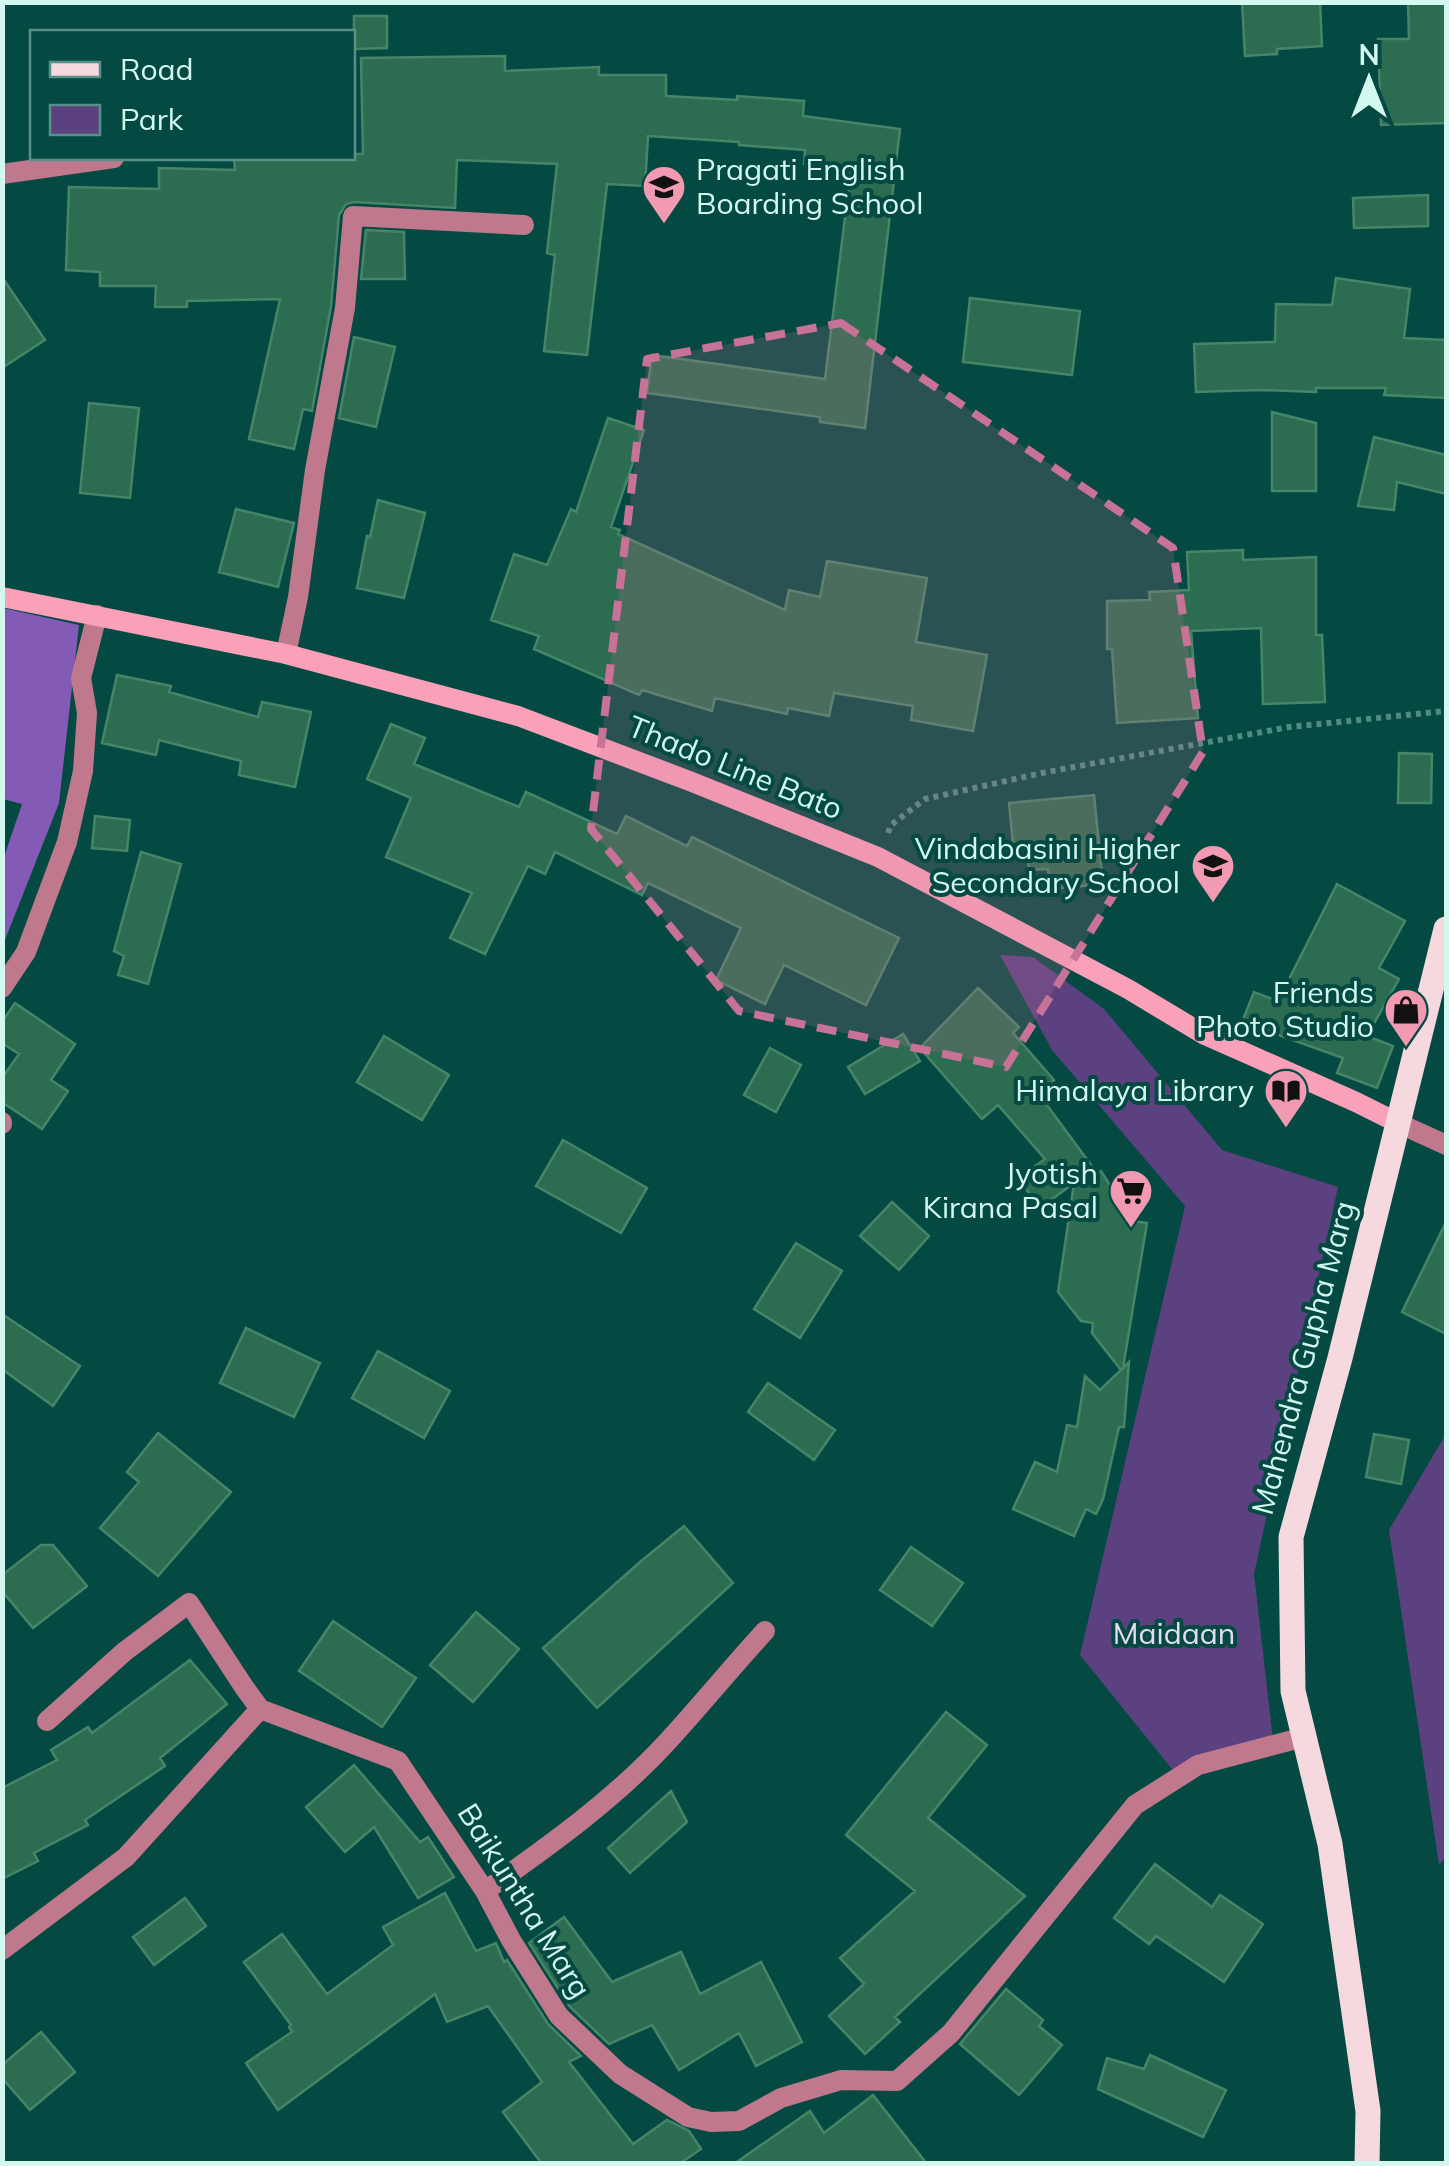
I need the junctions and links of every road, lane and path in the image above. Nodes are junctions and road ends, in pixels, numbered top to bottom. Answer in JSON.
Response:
{"nodes":[{"id":1,"x":100,"y":160,"type":"edge"},
{"id":2,"x":2,"y":174,"type":"edge"},
{"id":3,"x":524,"y":225,"type":"dead end"},
{"id":4,"x":2,"y":597,"type":"edge"},
{"id":5,"x":97,"y":615,"type":"junction"},
{"id":6,"x":286,"y":654,"type":"junction"},
{"id":7,"x":1446,"y":711,"type":"edge"},
{"id":8,"x":878,"y":858,"type":"junction"},
{"id":9,"x":1446,"y":929,"type":"edge"},
{"id":10,"x":2,"y":988,"type":"edge"},
{"id":11,"x":1398,"y":1123,"type":"junction"},
{"id":12,"x":1446,"y":1145,"type":"edge"},
{"id":13,"x":765,"y":1631,"type":"dead end"},
{"id":14,"x":260,"y":1708,"type":"junction"},
{"id":15,"x":46,"y":1721,"type":"dead end"},
{"id":16,"x":1304,"y":1737,"type":"junction"},
{"id":17,"x":484,"y":1892,"type":"junction"},
{"id":18,"x":2,"y":1950,"type":"edge"},
{"id":19,"x":1367,"y":2164,"type":"edge"}],
"edges":[{"from":1,"to":2,"type":"street"},
{"from":3,"to":6,"type":"street"},
{"from":4,"to":5,"type":"main road","name":"Thado Line Bato"},
{"from":5,"to":6,"type":"main road","name":"Thado Line Bato"},
{"from":5,"to":10,"type":"street"},
{"from":6,"to":8,"type":"main road","name":"Thado Line Bato"},
{"from":7,"to":8,"type":"path"},
{"from":8,"to":11,"type":"main road","name":"Thado Line Bato"},
{"from":9,"to":11,"type":"main road","name":"Mahendra Gupha Marg"},
{"from":11,"to":12,"type":"street"},
{"from":11,"to":16,"type":"main road","name":"Mahendra Gupha Marg"},
{"from":13,"to":17,"type":"street"},
{"from":14,"to":15,"type":"street"},
{"from":14,"to":17,"type":"street","name":"Baikuntha Marg"},
{"from":14,"to":18,"type":"street"},
{"from":16,"to":17,"type":"street","name":"Baikuntha Marg"},
{"from":16,"to":19,"type":"main road","name":"Mahendra Gupha Marg"}]}
